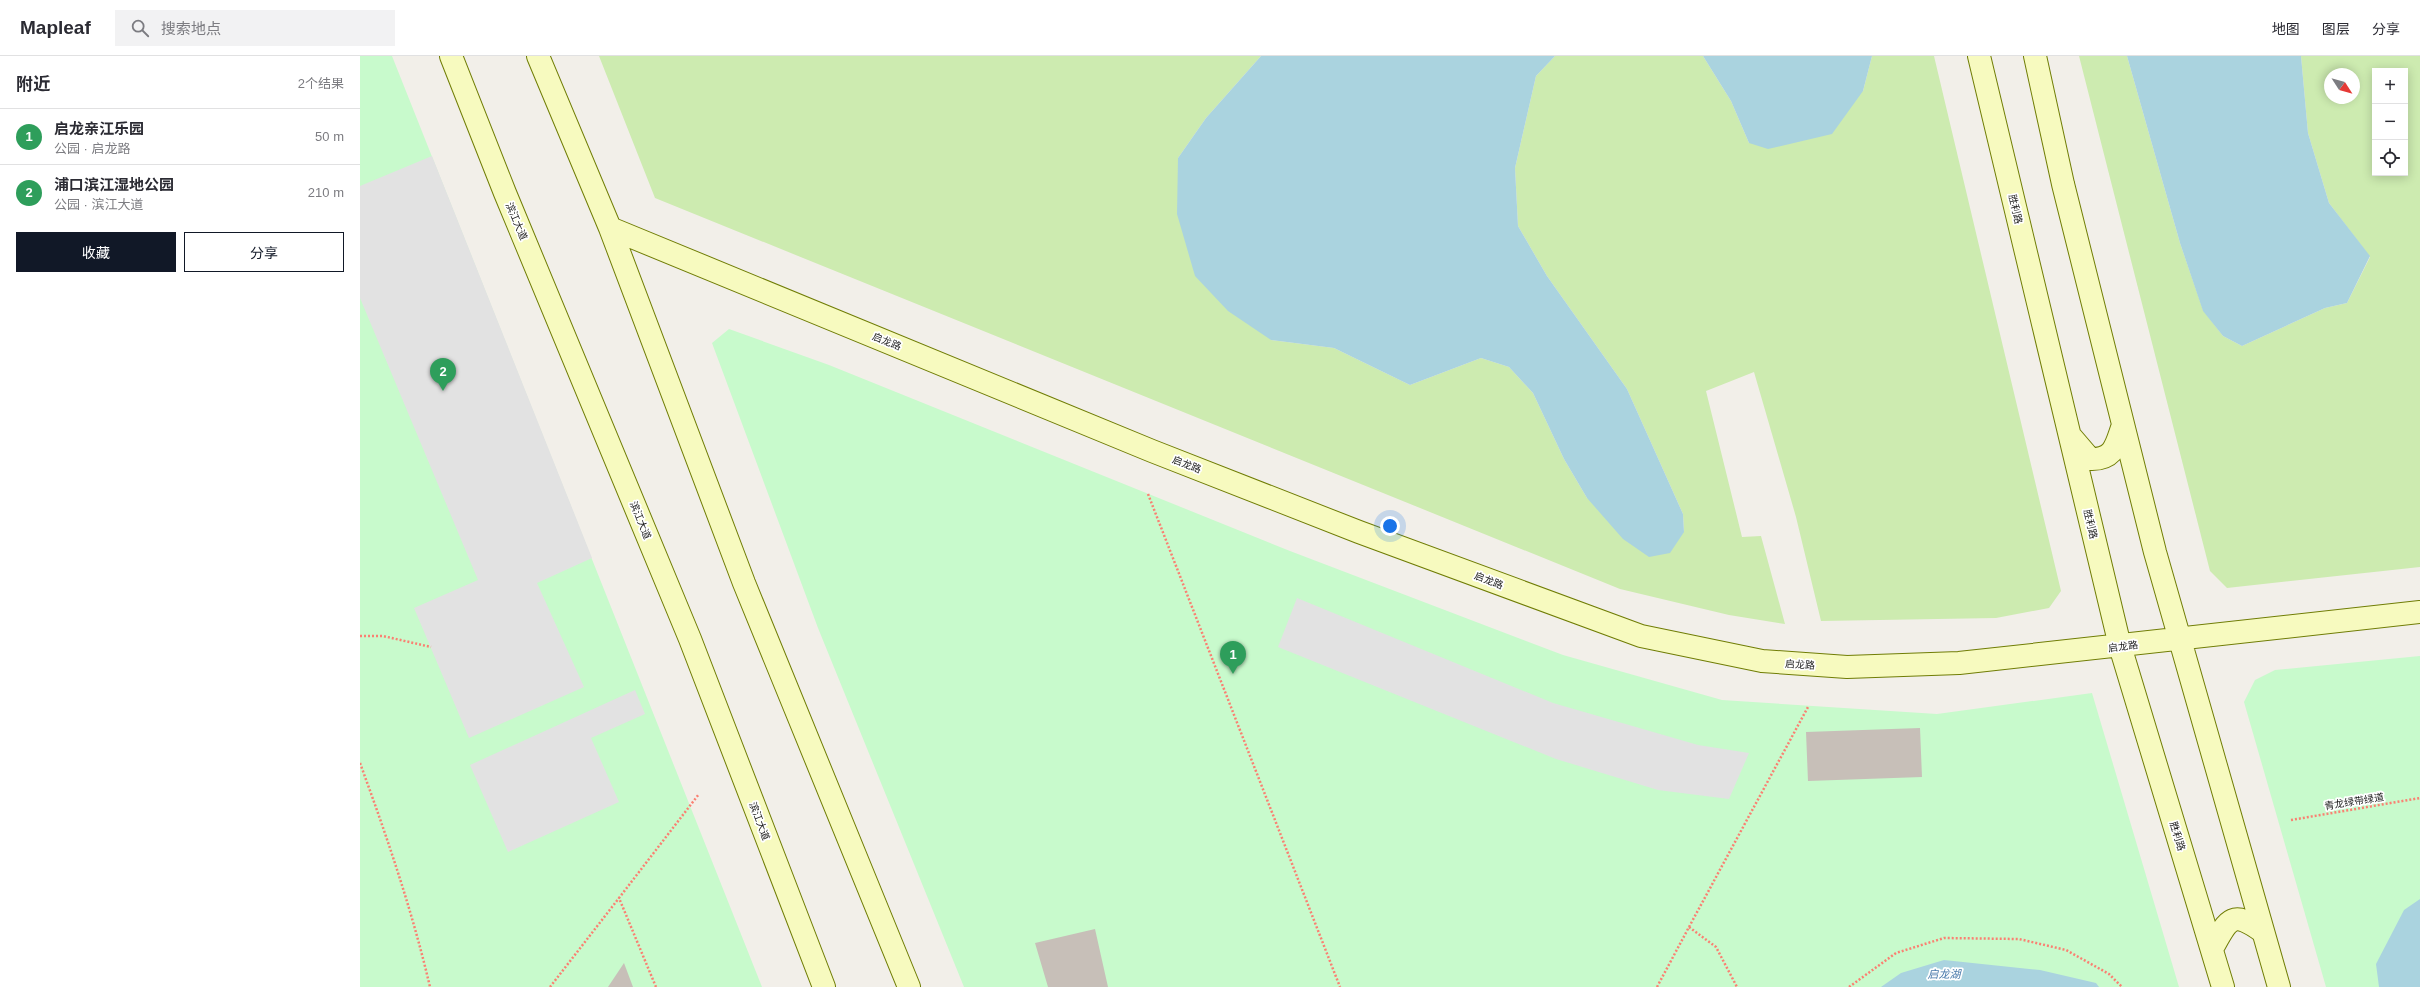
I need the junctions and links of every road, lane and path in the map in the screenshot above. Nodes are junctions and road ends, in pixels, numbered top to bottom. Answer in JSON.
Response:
{"nodes":[{"id":1,"x":451,"y":56,"type":"edge"},
{"id":2,"x":538,"y":56,"type":"edge"},
{"id":3,"x":1979,"y":56,"type":"edge"},
{"id":4,"x":2036,"y":56,"type":"edge"},
{"id":5,"x":610,"y":228,"type":"junction"},
{"id":6,"x":2123,"y":424,"type":"junction"},
{"id":7,"x":2070,"y":435,"type":"junction"},
{"id":8,"x":1148,"y":494,"type":"dead end"},
{"id":9,"x":2420,"y":612,"type":"edge"},
{"id":10,"x":360,"y":636,"type":"edge"},
{"id":11,"x":2179,"y":639,"type":"junction"},
{"id":12,"x":2120,"y":646,"type":"junction"},
{"id":13,"x":431,"y":647,"type":"dead end"},
{"id":14,"x":1808,"y":707,"type":"dead end"},
{"id":15,"x":360,"y":763,"type":"edge"},
{"id":16,"x":699,"y":794,"type":"dead end"},
{"id":17,"x":2420,"y":798,"type":"edge"},
{"id":18,"x":2291,"y":820,"type":"dead end"},
{"id":19,"x":619,"y":898,"type":"junction"},
{"id":20,"x":1689,"y":927,"type":"junction"},
{"id":21,"x":2263,"y":932,"type":"junction"},
{"id":22,"x":2212,"y":949,"type":"junction"},
{"id":23,"x":430,"y":987,"type":"edge"},
{"id":24,"x":550,"y":987,"type":"edge"},
{"id":25,"x":656,"y":987,"type":"edge"},
{"id":26,"x":824,"y":987,"type":"edge"},
{"id":27,"x":909,"y":987,"type":"edge"},
{"id":28,"x":1340,"y":987,"type":"edge"},
{"id":29,"x":1657,"y":987,"type":"edge"},
{"id":30,"x":1737,"y":987,"type":"edge"},
{"id":31,"x":1849,"y":987,"type":"edge"},
{"id":32,"x":2122,"y":987,"type":"edge"},
{"id":33,"x":2223,"y":987,"type":"edge"},
{"id":34,"x":2279,"y":987,"type":"edge"}],
"edges":[{"from":1,"to":26,"type":"street","name":"滨江大道"},
{"from":2,"to":5,"type":"street"},
{"from":3,"to":7,"type":"street","name":"胜利路"},
{"from":4,"to":6,"type":"street"},
{"from":5,"to":12,"type":"street","name":"启龙路"},
{"from":5,"to":27,"type":"street"},
{"from":6,"to":7,"type":"street"},
{"from":6,"to":11,"type":"street"},
{"from":7,"to":12,"type":"street","name":"胜利路"},
{"from":8,"to":28,"type":"path"},
{"from":9,"to":11,"type":"street","name":"启龙路"},
{"from":10,"to":13,"type":"path"},
{"from":11,"to":12,"type":"street","name":"启龙路"},
{"from":11,"to":21,"type":"street"},
{"from":12,"to":22,"type":"street","name":"胜利路"},
{"from":14,"to":20,"type":"path"},
{"from":15,"to":23,"type":"path"},
{"from":16,"to":19,"type":"path"},
{"from":17,"to":18,"type":"path","name":"青龙绿带绿道"},
{"from":19,"to":24,"type":"path"},
{"from":19,"to":25,"type":"path"},
{"from":20,"to":29,"type":"path"},
{"from":20,"to":30,"type":"path"},
{"from":21,"to":22,"type":"street"},
{"from":21,"to":34,"type":"street"},
{"from":22,"to":33,"type":"street","name":"胜利路"},
{"from":31,"to":32,"type":"path"}]}
